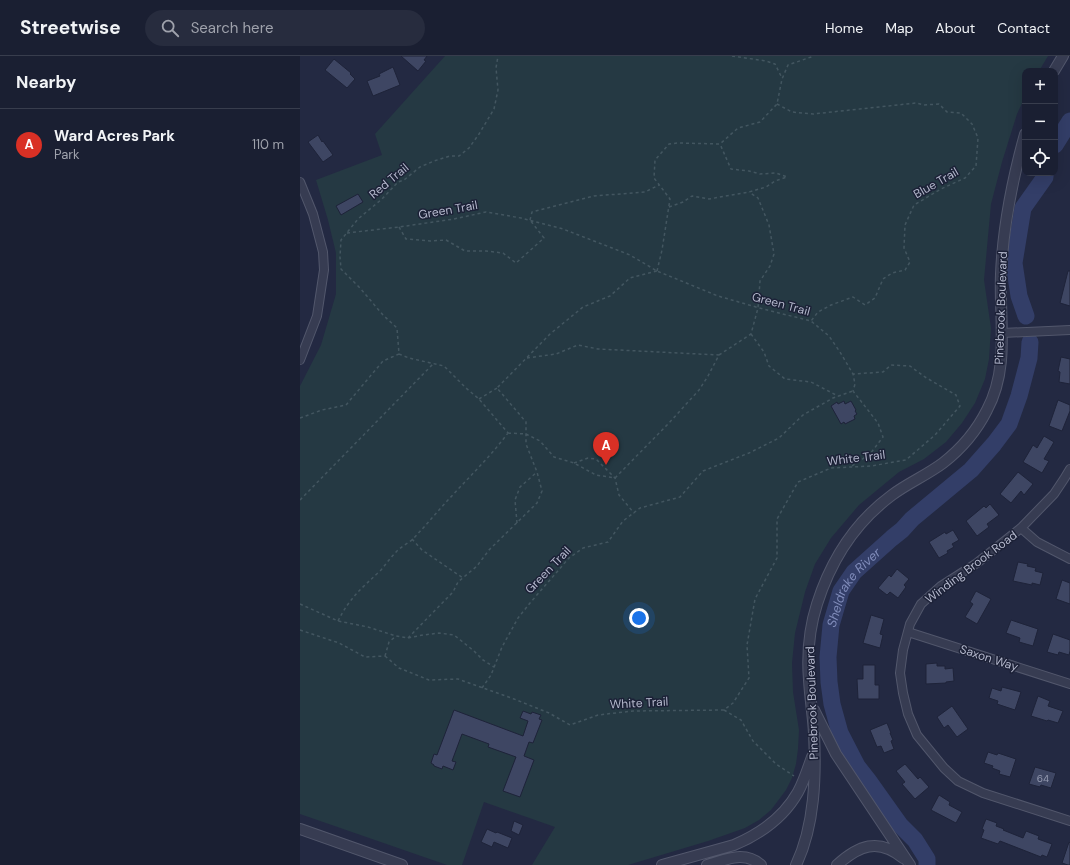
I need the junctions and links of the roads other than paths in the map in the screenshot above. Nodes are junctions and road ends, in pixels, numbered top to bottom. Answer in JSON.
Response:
{"nodes":[{"id":1,"x":1063,"y":56,"type":"edge"},
{"id":2,"x":1056,"y":68,"type":"edge"},
{"id":3,"x":1023,"y":140,"type":"edge"},
{"id":4,"x":300,"y":182,"type":"edge"},
{"id":5,"x":1070,"y":330,"type":"edge"},
{"id":6,"x":1002,"y":333,"type":"junction"},
{"id":7,"x":300,"y":360,"type":"edge"},
{"id":8,"x":1070,"y":469,"type":"edge"},
{"id":9,"x":1021,"y":528,"type":"junction"},
{"id":10,"x":1070,"y":559,"type":"edge"},
{"id":11,"x":908,"y":632,"type":"junction"},
{"id":12,"x":1070,"y":684,"type":"edge"},
{"id":13,"x":811,"y":704,"type":"junction"},
{"id":14,"x":814,"y":753,"type":"junction"},
{"id":15,"x":1070,"y":821,"type":"edge"},
{"id":16,"x":300,"y":829,"type":"edge"},
{"id":17,"x":909,"y":864,"type":"edge"},
{"id":18,"x":402,"y":865,"type":"edge"},
{"id":19,"x":662,"y":865,"type":"edge"},
{"id":20,"x":708,"y":865,"type":"edge"},
{"id":21,"x":761,"y":865,"type":"edge"},
{"id":22,"x":796,"y":865,"type":"edge"},
{"id":23,"x":837,"y":865,"type":"edge"}],
"edges":[{"from":1,"to":2,"type":"street"},
{"from":3,"to":6,"type":"street","name":"Pinebrook Boulevard"},
{"from":4,"to":7,"type":"street"},
{"from":5,"to":6,"type":"street"},
{"from":6,"to":13,"type":"street","name":"Pinebrook Boulevard"},
{"from":8,"to":9,"type":"street","name":"Winding Brook Road"},
{"from":9,"to":10,"type":"street"},
{"from":9,"to":11,"type":"street","name":"Winding Brook Road"},
{"from":11,"to":12,"type":"street","name":"Saxon Way"},
{"from":11,"to":15,"type":"street","name":"Winding Brook Road"},
{"from":13,"to":14,"type":"street","name":"Pinebrook Boulevard"},
{"from":13,"to":17,"type":"street"},
{"from":14,"to":19,"type":"street"},
{"from":14,"to":22,"type":"street","name":"Pinebrook Boulevard"},
{"from":16,"to":18,"type":"street"},
{"from":17,"to":23,"type":"street"},
{"from":20,"to":21,"type":"street"}]}
